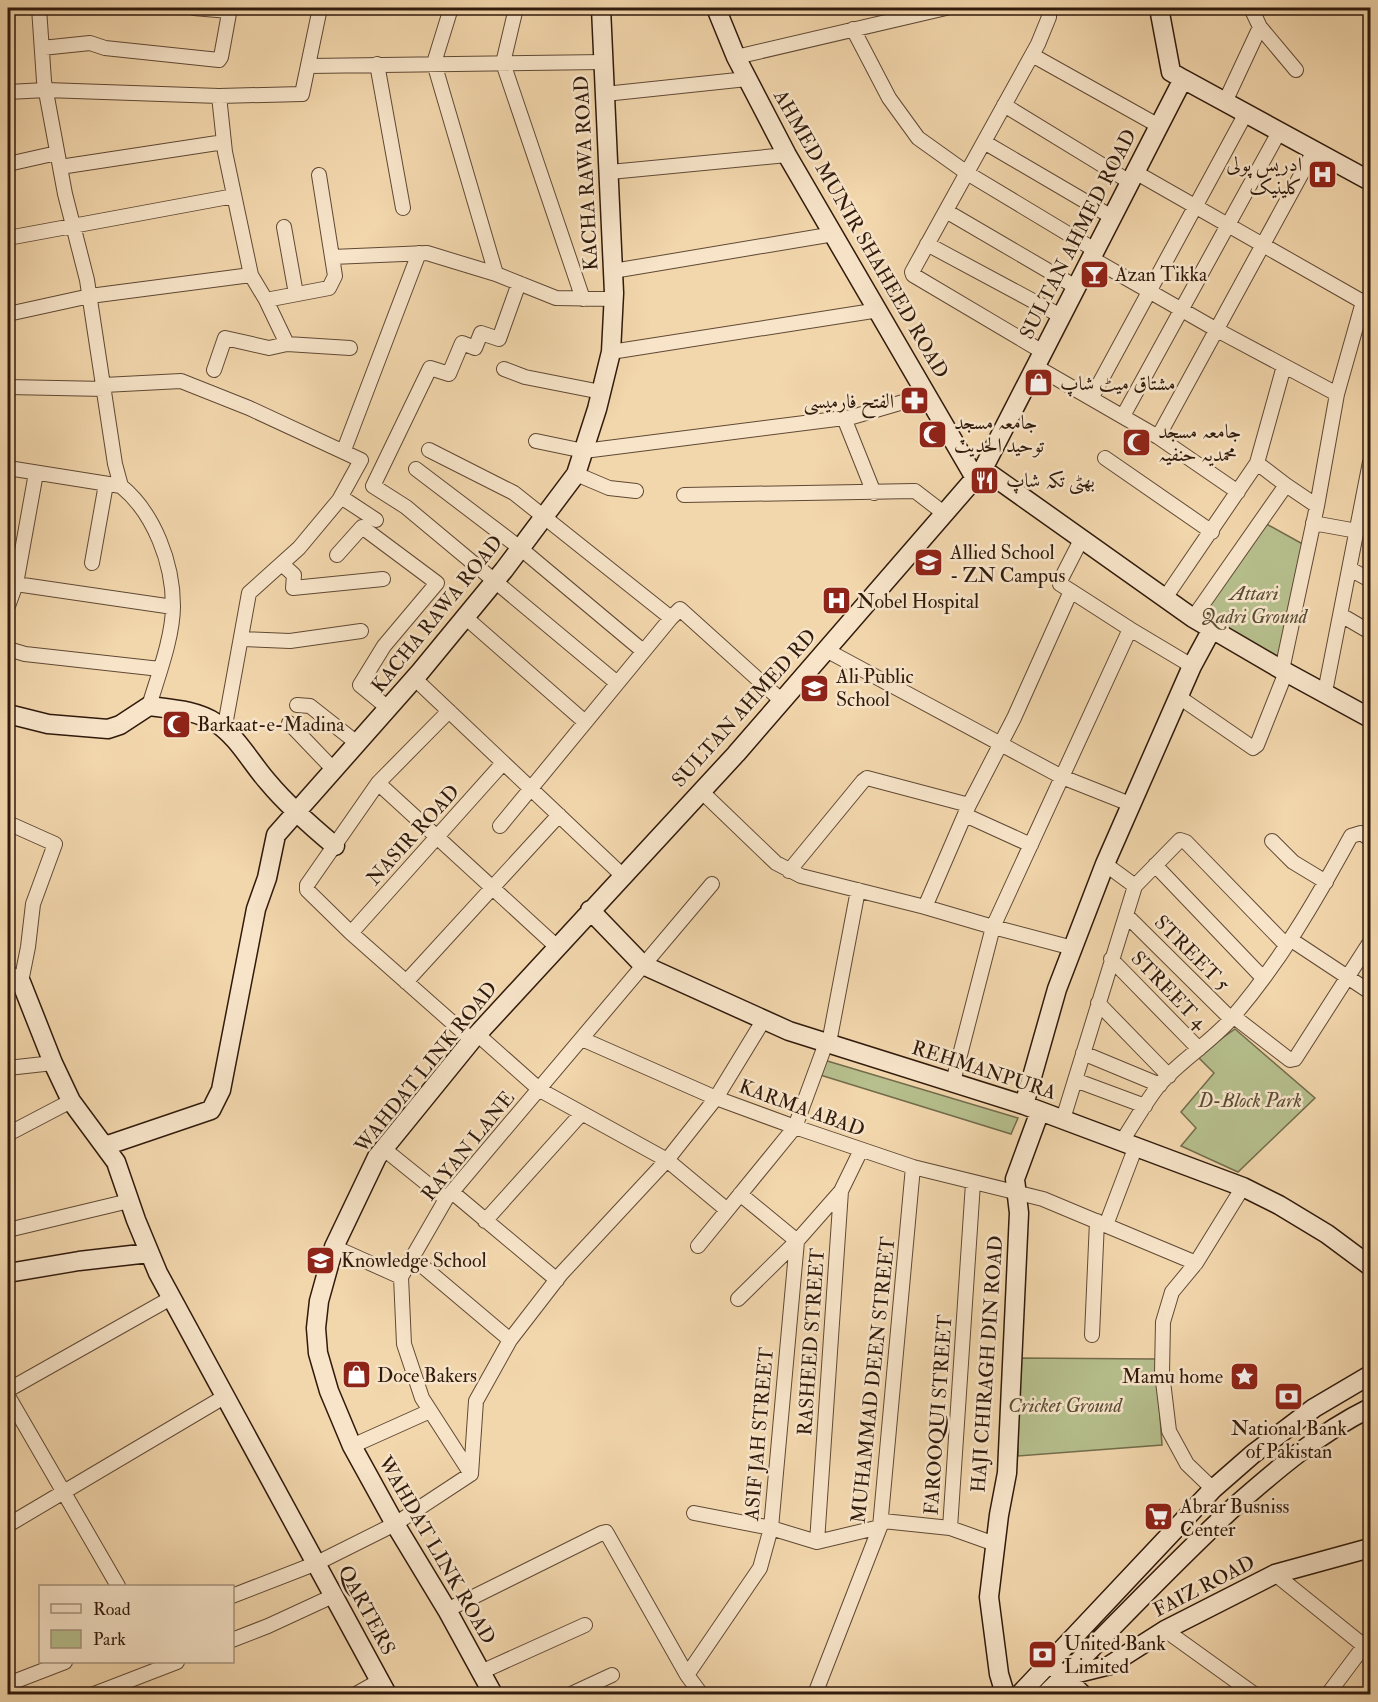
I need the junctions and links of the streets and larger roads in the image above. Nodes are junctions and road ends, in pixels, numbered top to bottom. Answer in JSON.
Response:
{"nodes":[{"id":1,"x":39,"y":8,"type":"edge"},
{"id":2,"x":194,"y":8,"type":"edge"},
{"id":3,"x":320,"y":8,"type":"edge"},
{"id":4,"x":451,"y":8,"type":"edge"},
{"id":5,"x":516,"y":8,"type":"edge"},
{"id":6,"x":601,"y":8,"type":"edge"},
{"id":7,"x":716,"y":8,"type":"edge"},
{"id":8,"x":946,"y":8,"type":"edge"},
{"id":9,"x":1049,"y":8,"type":"edge"},
{"id":10,"x":1159,"y":8,"type":"edge"},
{"id":11,"x":1251,"y":8,"type":"edge"},
{"id":12,"x":229,"y":9,"type":"edge"},
{"id":13,"x":1260,"y":27,"type":"junction"},
{"id":14,"x":853,"y":29,"type":"junction"},
{"id":15,"x":42,"y":48,"type":"junction"},
{"id":16,"x":1032,"y":55,"type":"junction"},
{"id":17,"x":736,"y":57,"type":"junction"},
{"id":18,"x":604,"y":62,"type":"junction"},
{"id":19,"x":434,"y":63,"type":"junction"},
{"id":20,"x":503,"y":63,"type":"junction"},
{"id":21,"x":377,"y":64,"type":"junction"},
{"id":22,"x":309,"y":66,"type":"junction"},
{"id":23,"x":1296,"y":70,"type":"dead end"},
{"id":24,"x":747,"y":79,"type":"junction"},
{"id":25,"x":1183,"y":79,"type":"junction"},
{"id":26,"x":46,"y":90,"type":"junction"},
{"id":27,"x":8,"y":92,"type":"edge"},
{"id":28,"x":605,"y":94,"type":"junction"},
{"id":29,"x":219,"y":96,"type":"junction"},
{"id":30,"x":1225,"y":102,"type":"junction"},
{"id":31,"x":1004,"y":105,"type":"junction"},
{"id":32,"x":1246,"y":113,"type":"junction"},
{"id":33,"x":1159,"y":126,"type":"junction"},
{"id":34,"x":1279,"y":132,"type":"junction"},
{"id":35,"x":224,"y":142,"type":"junction"},
{"id":36,"x":984,"y":142,"type":"junction"},
{"id":37,"x":1314,"y":151,"type":"junction"},
{"id":38,"x":787,"y":155,"type":"junction"},
{"id":39,"x":58,"y":160,"type":"junction"},
{"id":40,"x":8,"y":164,"type":"edge"},
{"id":41,"x":610,"y":172,"type":"junction"},
{"id":42,"x":967,"y":173,"type":"junction"},
{"id":43,"x":318,"y":175,"type":"dead end"},
{"id":44,"x":1133,"y":177,"type":"junction"},
{"id":45,"x":1371,"y":182,"type":"edge"},
{"id":46,"x":234,"y":196,"type":"junction"},
{"id":47,"x":1196,"y":207,"type":"junction"},
{"id":48,"x":403,"y":208,"type":"dead end"},
{"id":49,"x":946,"y":211,"type":"junction"},
{"id":50,"x":1112,"y":217,"type":"junction"},
{"id":51,"x":73,"y":225,"type":"junction"},
{"id":52,"x":1229,"y":226,"type":"junction"},
{"id":53,"x":284,"y":227,"type":"dead end"},
{"id":54,"x":834,"y":234,"type":"junction"},
{"id":55,"x":8,"y":238,"type":"edge"},
{"id":56,"x":927,"y":244,"type":"junction"},
{"id":57,"x":1263,"y":245,"type":"junction"},
{"id":58,"x":419,"y":253,"type":"junction"},
{"id":59,"x":1093,"y":254,"type":"junction"},
{"id":60,"x":332,"y":257,"type":"junction"},
{"id":61,"x":613,"y":271,"type":"junction"},
{"id":62,"x":496,"y":274,"type":"junction"},
{"id":63,"x":251,"y":275,"type":"junction"},
{"id":64,"x":519,"y":283,"type":"junction"},
{"id":65,"x":1076,"y":287,"type":"junction"},
{"id":66,"x":1150,"y":291,"type":"junction"},
{"id":67,"x":296,"y":294,"type":"junction"},
{"id":68,"x":90,"y":296,"type":"junction"},
{"id":69,"x":583,"y":299,"type":"junction"},
{"id":70,"x":614,"y":299,"type":"junction"},
{"id":71,"x":266,"y":300,"type":"junction"},
{"id":72,"x":1367,"y":300,"type":"edge"},
{"id":73,"x":1182,"y":309,"type":"junction"},
{"id":74,"x":879,"y":310,"type":"junction"},
{"id":75,"x":8,"y":314,"type":"edge"},
{"id":76,"x":1061,"y":316,"type":"junction"},
{"id":77,"x":1217,"y":330,"type":"junction"},
{"id":78,"x":287,"y":345,"type":"junction"},
{"id":79,"x":350,"y":348,"type":"dead end"},
{"id":80,"x":611,"y":352,"type":"junction"},
{"id":81,"x":1039,"y":359,"type":"junction"},
{"id":82,"x":1284,"y":366,"type":"junction"},
{"id":83,"x":504,"y":369,"type":"dead end"},
{"id":84,"x":214,"y":370,"type":"dead end"},
{"id":85,"x":8,"y":387,"type":"edge"},
{"id":86,"x":105,"y":387,"type":"junction"},
{"id":87,"x":601,"y":392,"type":"junction"},
{"id":88,"x":1337,"y":394,"type":"junction"},
{"id":89,"x":927,"y":395,"type":"junction"},
{"id":90,"x":1092,"y":397,"type":"junction"},
{"id":91,"x":1123,"y":416,"type":"junction"},
{"id":92,"x":844,"y":418,"type":"junction"},
{"id":93,"x":1158,"y":437,"type":"junction"},
{"id":94,"x":536,"y":441,"type":"dead end"},
{"id":95,"x":344,"y":450,"type":"junction"},
{"id":96,"x":429,"y":450,"type":"dead end"},
{"id":97,"x":584,"y":451,"type":"junction"},
{"id":98,"x":1105,"y":458,"type":"dead end"},
{"id":99,"x":1371,"y":462,"type":"edge"},
{"id":100,"x":1257,"y":463,"type":"junction"},
{"id":101,"x":8,"y":468,"type":"edge"},
{"id":102,"x":416,"y":468,"type":"dead end"},
{"id":103,"x":36,"y":473,"type":"junction"},
{"id":104,"x":576,"y":474,"type":"junction"},
{"id":105,"x":979,"y":474,"type":"junction"},
{"id":106,"x":106,"y":484,"type":"junction"},
{"id":107,"x":1286,"y":485,"type":"junction"},
{"id":108,"x":121,"y":486,"type":"junction"},
{"id":109,"x":636,"y":491,"type":"dead end"},
{"id":110,"x":1238,"y":492,"type":"junction"},
{"id":111,"x":874,"y":493,"type":"junction"},
{"id":112,"x":684,"y":495,"type":"dead end"},
{"id":113,"x":341,"y":496,"type":"junction"},
{"id":114,"x":1317,"y":506,"type":"junction"},
{"id":115,"x":945,"y":514,"type":"junction"},
{"id":116,"x":543,"y":518,"type":"junction"},
{"id":117,"x":376,"y":520,"type":"dead end"},
{"id":118,"x":1313,"y":523,"type":"junction"},
{"id":119,"x":1357,"y":531,"type":"junction"},
{"id":120,"x":1212,"y":532,"type":"junction"},
{"id":121,"x":1081,"y":540,"type":"junction"},
{"id":122,"x":520,"y":548,"type":"junction"},
{"id":123,"x":337,"y":555,"type":"dead end"},
{"id":124,"x":92,"y":563,"type":"dead end"},
{"id":125,"x":282,"y":564,"type":"junction"},
{"id":126,"x":1350,"y":569,"type":"junction"},
{"id":127,"x":383,"y":579,"type":"dead end"},
{"id":128,"x":1371,"y":580,"type":"edge"},
{"id":129,"x":495,"y":581,"type":"junction"},
{"id":130,"x":16,"y":584,"type":"junction"},
{"id":131,"x":1071,"y":591,"type":"junction"},
{"id":132,"x":1165,"y":598,"type":"junction"},
{"id":133,"x":8,"y":606,"type":"edge"},
{"id":134,"x":173,"y":607,"type":"junction"},
{"id":135,"x":1341,"y":615,"type":"junction"},
{"id":136,"x":465,"y":617,"type":"junction"},
{"id":137,"x":671,"y":618,"type":"junction"},
{"id":138,"x":1193,"y":618,"type":"junction"},
{"id":139,"x":1130,"y":629,"type":"junction"},
{"id":140,"x":1212,"y":629,"type":"junction"},
{"id":141,"x":361,"y":630,"type":"dead end"},
{"id":142,"x":1371,"y":632,"type":"edge"},
{"id":143,"x":241,"y":639,"type":"junction"},
{"id":144,"x":8,"y":649,"type":"edge"},
{"id":145,"x":826,"y":650,"type":"junction"},
{"id":146,"x":644,"y":651,"type":"junction"},
{"id":147,"x":1192,"y":666,"type":"junction"},
{"id":148,"x":160,"y":669,"type":"junction"},
{"id":149,"x":1284,"y":671,"type":"junction"},
{"id":150,"x":414,"y":678,"type":"junction"},
{"id":151,"x":617,"y":684,"type":"junction"},
{"id":152,"x":1325,"y":692,"type":"junction"},
{"id":153,"x":1179,"y":697,"type":"junction"},
{"id":154,"x":782,"y":701,"type":"junction"},
{"id":155,"x":297,"y":705,"type":"dead end"},
{"id":156,"x":150,"y":706,"type":"junction"},
{"id":157,"x":388,"y":708,"type":"junction"},
{"id":158,"x":449,"y":711,"type":"junction"},
{"id":159,"x":8,"y":714,"type":"edge"},
{"id":160,"x":1371,"y":718,"type":"edge"},
{"id":161,"x":585,"y":722,"type":"junction"},
{"id":162,"x":289,"y":723,"type":"dead end"},
{"id":163,"x":224,"y":731,"type":"junction"},
{"id":164,"x":357,"y":743,"type":"junction"},
{"id":165,"x":1000,"y":743,"type":"junction"},
{"id":166,"x":503,"y":763,"type":"junction"},
{"id":167,"x":334,"y":770,"type":"junction"},
{"id":168,"x":1062,"y":777,"type":"junction"},
{"id":169,"x":378,"y":783,"type":"junction"},
{"id":170,"x":530,"y":788,"type":"junction"},
{"id":171,"x":701,"y":792,"type":"junction"},
{"id":172,"x":1130,"y":804,"type":"junction"},
{"id":173,"x":967,"y":810,"type":"junction"},
{"id":174,"x":296,"y":813,"type":"junction"},
{"id":175,"x":559,"y":815,"type":"junction"},
{"id":176,"x":8,"y":823,"type":"edge"},
{"id":177,"x":500,"y":826,"type":"dead end"},
{"id":178,"x":437,"y":837,"type":"junction"},
{"id":179,"x":1371,"y":839,"type":"edge"},
{"id":180,"x":1272,"y":841,"type":"dead end"},
{"id":181,"x":1031,"y":845,"type":"junction"},
{"id":182,"x":335,"y":846,"type":"junction"},
{"id":183,"x":1105,"y":864,"type":"junction"},
{"id":184,"x":1155,"y":865,"type":"junction"},
{"id":185,"x":789,"y":871,"type":"junction"},
{"id":186,"x":623,"y":876,"type":"junction"},
{"id":187,"x":1326,"y":882,"type":"junction"},
{"id":188,"x":712,"y":884,"type":"dead end"},
{"id":189,"x":1135,"y":886,"type":"junction"},
{"id":190,"x":493,"y":888,"type":"junction"},
{"id":191,"x":858,"y":890,"type":"junction"},
{"id":192,"x":925,"y":907,"type":"junction"},
{"id":193,"x":590,"y":910,"type":"junction"},
{"id":194,"x":1126,"y":915,"type":"junction"},
{"id":195,"x":993,"y":927,"type":"junction"},
{"id":196,"x":351,"y":933,"type":"junction"},
{"id":197,"x":1288,"y":942,"type":"junction"},
{"id":198,"x":1371,"y":942,"type":"edge"},
{"id":199,"x":557,"y":946,"type":"junction"},
{"id":200,"x":1073,"y":948,"type":"junction"},
{"id":201,"x":1111,"y":958,"type":"junction"},
{"id":202,"x":643,"y":965,"type":"junction"},
{"id":203,"x":1348,"y":977,"type":"junction"},
{"id":204,"x":14,"y":978,"type":"edge"},
{"id":205,"x":1263,"y":978,"type":"junction"},
{"id":206,"x":406,"y":982,"type":"junction"},
{"id":207,"x":1371,"y":992,"type":"edge"},
{"id":208,"x":1098,"y":1003,"type":"junction"},
{"id":209,"x":1232,"y":1018,"type":"junction"},
{"id":210,"x":763,"y":1021,"type":"junction"},
{"id":211,"x":475,"y":1037,"type":"junction"},
{"id":212,"x":582,"y":1039,"type":"junction"},
{"id":213,"x":827,"y":1043,"type":"junction"},
{"id":214,"x":1199,"y":1049,"type":"junction"},
{"id":215,"x":1083,"y":1053,"type":"junction"},
{"id":216,"x":53,"y":1063,"type":"junction"},
{"id":217,"x":8,"y":1068,"type":"edge"},
{"id":218,"x":1075,"y":1080,"type":"junction"},
{"id":219,"x":1165,"y":1080,"type":"junction"},
{"id":220,"x":953,"y":1082,"type":"junction"},
{"id":221,"x":540,"y":1090,"type":"junction"},
{"id":222,"x":716,"y":1098,"type":"junction"},
{"id":223,"x":70,"y":1101,"type":"junction"},
{"id":224,"x":1145,"y":1106,"type":"junction"},
{"id":225,"x":1032,"y":1108,"type":"junction"},
{"id":226,"x":582,"y":1113,"type":"junction"},
{"id":227,"x":1063,"y":1119,"type":"junction"},
{"id":228,"x":795,"y":1127,"type":"junction"},
{"id":229,"x":8,"y":1134,"type":"edge"},
{"id":230,"x":1129,"y":1144,"type":"junction"},
{"id":231,"x":105,"y":1146,"type":"junction"},
{"id":232,"x":384,"y":1149,"type":"junction"},
{"id":233,"x":861,"y":1150,"type":"junction"},
{"id":234,"x":668,"y":1160,"type":"junction"},
{"id":235,"x":913,"y":1167,"type":"junction"},
{"id":236,"x":973,"y":1183,"type":"junction"},
{"id":237,"x":1243,"y":1187,"type":"junction"},
{"id":238,"x":841,"y":1191,"type":"junction"},
{"id":239,"x":1016,"y":1192,"type":"junction"},
{"id":240,"x":740,"y":1194,"type":"junction"},
{"id":241,"x":449,"y":1195,"type":"junction"},
{"id":242,"x":129,"y":1201,"type":"junction"},
{"id":243,"x":727,"y":1210,"type":"junction"},
{"id":244,"x":485,"y":1221,"type":"junction"},
{"id":245,"x":1101,"y":1223,"type":"junction"},
{"id":246,"x":8,"y":1230,"type":"edge"},
{"id":247,"x":797,"y":1241,"type":"junction"},
{"id":248,"x":698,"y":1246,"type":"dead end"},
{"id":249,"x":334,"y":1247,"type":"junction"},
{"id":250,"x":149,"y":1253,"type":"junction"},
{"id":251,"x":412,"y":1258,"type":"junction"},
{"id":252,"x":1196,"y":1263,"type":"junction"},
{"id":253,"x":1371,"y":1266,"type":"edge"},
{"id":254,"x":8,"y":1273,"type":"edge"},
{"id":255,"x":401,"y":1277,"type":"junction"},
{"id":256,"x":556,"y":1281,"type":"junction"},
{"id":257,"x":171,"y":1298,"type":"junction"},
{"id":258,"x":738,"y":1299,"type":"dead end"},
{"id":259,"x":1092,"y":1335,"type":"dead end"},
{"id":260,"x":510,"y":1340,"type":"junction"},
{"id":261,"x":1371,"y":1375,"type":"edge"},
{"id":262,"x":8,"y":1390,"type":"edge"},
{"id":263,"x":8,"y":1396,"type":"edge"},
{"id":264,"x":224,"y":1397,"type":"junction"},
{"id":265,"x":1371,"y":1408,"type":"edge"},
{"id":266,"x":430,"y":1411,"type":"junction"},
{"id":267,"x":352,"y":1446,"type":"junction"},
{"id":268,"x":471,"y":1474,"type":"junction"},
{"id":269,"x":1213,"y":1489,"type":"junction"},
{"id":270,"x":64,"y":1492,"type":"junction"},
{"id":271,"x":694,"y":1513,"type":"dead end"},
{"id":272,"x":395,"y":1524,"type":"junction"},
{"id":273,"x":8,"y":1525,"type":"edge"},
{"id":274,"x":880,"y":1527,"type":"junction"},
{"id":275,"x":771,"y":1528,"type":"junction"},
{"id":276,"x":950,"y":1528,"type":"junction"},
{"id":277,"x":817,"y":1542,"type":"junction"},
{"id":278,"x":995,"y":1544,"type":"junction"},
{"id":279,"x":1371,"y":1548,"type":"edge"},
{"id":280,"x":317,"y":1563,"type":"junction"},
{"id":281,"x":1275,"y":1574,"type":"junction"},
{"id":282,"x":117,"y":1585,"type":"edge"},
{"id":283,"x":234,"y":1595,"type":"edge"},
{"id":284,"x":333,"y":1596,"type":"junction"},
{"id":285,"x":447,"y":1610,"type":"junction"},
{"id":286,"x":585,"y":1625,"type":"dead end"},
{"id":287,"x":1165,"y":1630,"type":"junction"},
{"id":288,"x":234,"y":1639,"type":"edge"},
{"id":289,"x":1367,"y":1641,"type":"edge"},
{"id":290,"x":63,"y":1663,"type":"edge"},
{"id":291,"x":174,"y":1663,"type":"edge"},
{"id":292,"x":1049,"y":1664,"type":"junction"},
{"id":293,"x":481,"y":1672,"type":"junction"},
{"id":294,"x":612,"y":1674,"type":"dead end"},
{"id":295,"x":687,"y":1674,"type":"junction"},
{"id":296,"x":1064,"y":1677,"type":"junction"},
{"id":297,"x":125,"y":1682,"type":"junction"},
{"id":298,"x":8,"y":1684,"type":"edge"},
{"id":299,"x":383,"y":1688,"type":"edge"},
{"id":300,"x":94,"y":1695,"type":"edge"},
{"id":301,"x":132,"y":1695,"type":"edge"},
{"id":302,"x":356,"y":1695,"type":"edge"},
{"id":303,"x":493,"y":1695,"type":"edge"},
{"id":304,"x":571,"y":1695,"type":"edge"},
{"id":305,"x":701,"y":1695,"type":"edge"},
{"id":306,"x":815,"y":1695,"type":"edge"},
{"id":307,"x":1005,"y":1695,"type":"edge"},
{"id":308,"x":1020,"y":1695,"type":"edge"},
{"id":309,"x":1046,"y":1695,"type":"edge"},
{"id":310,"x":1082,"y":1695,"type":"edge"},
{"id":311,"x":1254,"y":1695,"type":"edge"},
{"id":312,"x":1328,"y":1695,"type":"edge"}],
"edges":[{"from":1,"to":15,"type":"street"},
{"from":2,"to":12,"type":"street"},
{"from":3,"to":22,"type":"street"},
{"from":4,"to":19,"type":"street"},
{"from":5,"to":20,"type":"street"},
{"from":6,"to":18,"type":"street","name":"KACHA RAWA ROAD"},
{"from":7,"to":17,"type":"street","name":"AHMED MUNIR SHAHEED ROAD"},
{"from":8,"to":14,"type":"street"},
{"from":9,"to":16,"type":"street"},
{"from":10,"to":25,"type":"street"},
{"from":11,"to":13,"type":"street"},
{"from":12,"to":15,"type":"street"},
{"from":13,"to":23,"type":"street"},
{"from":13,"to":30,"type":"street"},
{"from":14,"to":17,"type":"street"},
{"from":14,"to":42,"type":"street"},
{"from":15,"to":26,"type":"street"},
{"from":16,"to":31,"type":"street"},
{"from":16,"to":33,"type":"street"},
{"from":17,"to":24,"type":"street","name":"AHMED MUNIR SHAHEED ROAD"},
{"from":18,"to":20,"type":"street"},
{"from":18,"to":28,"type":"street","name":"KACHA RAWA ROAD"},
{"from":19,"to":20,"type":"street"},
{"from":19,"to":21,"type":"street"},
{"from":19,"to":62,"type":"street"},
{"from":20,"to":69,"type":"street"},
{"from":21,"to":22,"type":"street"},
{"from":21,"to":48,"type":"street"},
{"from":22,"to":29,"type":"street"},
{"from":24,"to":28,"type":"street"},
{"from":24,"to":38,"type":"street","name":"AHMED MUNIR SHAHEED ROAD"},
{"from":25,"to":30,"type":"street"},
{"from":25,"to":33,"type":"street","name":"SULTAN AHMED ROAD"},
{"from":26,"to":27,"type":"street"},
{"from":26,"to":29,"type":"street"},
{"from":26,"to":39,"type":"street"},
{"from":28,"to":41,"type":"street","name":"KACHA RAWA ROAD"},
{"from":29,"to":35,"type":"street"},
{"from":30,"to":32,"type":"street"},
{"from":31,"to":36,"type":"street"},
{"from":31,"to":44,"type":"street"},
{"from":32,"to":34,"type":"street"},
{"from":32,"to":47,"type":"street"},
{"from":33,"to":44,"type":"street","name":"SULTAN AHMED ROAD"},
{"from":34,"to":37,"type":"street"},
{"from":34,"to":52,"type":"street"},
{"from":35,"to":39,"type":"street"},
{"from":35,"to":46,"type":"street"},
{"from":36,"to":42,"type":"street"},
{"from":36,"to":50,"type":"street"},
{"from":37,"to":45,"type":"street"},
{"from":37,"to":57,"type":"street"},
{"from":38,"to":41,"type":"street"},
{"from":38,"to":54,"type":"street","name":"AHMED MUNIR SHAHEED ROAD"},
{"from":39,"to":40,"type":"street"},
{"from":39,"to":51,"type":"street"},
{"from":41,"to":61,"type":"street","name":"KACHA RAWA ROAD"},
{"from":42,"to":49,"type":"street"},
{"from":42,"to":59,"type":"street"},
{"from":43,"to":60,"type":"street"},
{"from":44,"to":47,"type":"street"},
{"from":44,"to":50,"type":"street","name":"SULTAN AHMED ROAD"},
{"from":46,"to":51,"type":"street"},
{"from":46,"to":63,"type":"street"},
{"from":47,"to":52,"type":"street"},
{"from":47,"to":66,"type":"street"},
{"from":49,"to":56,"type":"street"},
{"from":49,"to":65,"type":"street"},
{"from":50,"to":59,"type":"street","name":"SULTAN AHMED ROAD"},
{"from":51,"to":55,"type":"street"},
{"from":51,"to":68,"type":"street"},
{"from":52,"to":57,"type":"street"},
{"from":52,"to":73,"type":"street"},
{"from":53,"to":67,"type":"street"},
{"from":54,"to":61,"type":"street"},
{"from":54,"to":74,"type":"street","name":"AHMED MUNIR SHAHEED ROAD"},
{"from":56,"to":76,"type":"street"},
{"from":56,"to":81,"type":"street"},
{"from":57,"to":72,"type":"street"},
{"from":57,"to":77,"type":"street"},
{"from":58,"to":60,"type":"street"},
{"from":58,"to":62,"type":"street"},
{"from":58,"to":95,"type":"street"},
{"from":59,"to":65,"type":"street","name":"SULTAN AHMED ROAD"},
{"from":59,"to":66,"type":"street"},
{"from":60,"to":67,"type":"street"},
{"from":61,"to":70,"type":"street","name":"KACHA RAWA ROAD"},
{"from":62,"to":64,"type":"street"},
{"from":63,"to":68,"type":"street"},
{"from":63,"to":71,"type":"street"},
{"from":64,"to":69,"type":"street"},
{"from":64,"to":129,"type":"street"},
{"from":65,"to":76,"type":"street","name":"SULTAN AHMED ROAD"},
{"from":66,"to":73,"type":"street"},
{"from":66,"to":90,"type":"street"},
{"from":67,"to":71,"type":"street"},
{"from":68,"to":75,"type":"street"},
{"from":68,"to":86,"type":"street"},
{"from":69,"to":70,"type":"street"},
{"from":70,"to":80,"type":"street","name":"KACHA RAWA ROAD"},
{"from":71,"to":78,"type":"street"},
{"from":72,"to":88,"type":"street"},
{"from":73,"to":77,"type":"street"},
{"from":73,"to":91,"type":"street"},
{"from":74,"to":80,"type":"street"},
{"from":74,"to":89,"type":"street","name":"AHMED MUNIR SHAHEED ROAD"},
{"from":76,"to":81,"type":"street","name":"SULTAN AHMED ROAD"},
{"from":77,"to":82,"type":"street"},
{"from":77,"to":93,"type":"street"},
{"from":78,"to":79,"type":"street"},
{"from":78,"to":84,"type":"street"},
{"from":80,"to":87,"type":"street","name":"KACHA RAWA ROAD"},
{"from":81,"to":90,"type":"street"},
{"from":81,"to":105,"type":"street","name":"SULTAN AHMED ROAD"},
{"from":82,"to":88,"type":"street"},
{"from":82,"to":100,"type":"street"},
{"from":83,"to":87,"type":"street"},
{"from":85,"to":86,"type":"street"},
{"from":86,"to":95,"type":"street"},
{"from":86,"to":108,"type":"street"},
{"from":87,"to":97,"type":"street","name":"KACHA RAWA ROAD"},
{"from":88,"to":114,"type":"street"},
{"from":89,"to":92,"type":"street"},
{"from":89,"to":105,"type":"street","name":"AHMED MUNIR SHAHEED ROAD"},
{"from":90,"to":91,"type":"street"},
{"from":91,"to":93,"type":"street"},
{"from":92,"to":97,"type":"street"},
{"from":92,"to":111,"type":"street"},
{"from":93,"to":110,"type":"street"},
{"from":94,"to":97,"type":"street"},
{"from":95,"to":113,"type":"street"},
{"from":96,"to":116,"type":"street"},
{"from":97,"to":104,"type":"street","name":"KACHA RAWA ROAD"},
{"from":98,"to":120,"type":"street"},
{"from":99,"to":119,"type":"street"},
{"from":100,"to":107,"type":"street"},
{"from":100,"to":110,"type":"street"},
{"from":101,"to":103,"type":"street"},
{"from":102,"to":122,"type":"street"},
{"from":103,"to":106,"type":"street"},
{"from":103,"to":130,"type":"street"},
{"from":104,"to":109,"type":"street"},
{"from":104,"to":116,"type":"street","name":"KACHA RAWA ROAD"},
{"from":105,"to":115,"type":"street","name":"SULTAN AHMED RD"},
{"from":105,"to":121,"type":"street"},
{"from":106,"to":108,"type":"street"},
{"from":106,"to":124,"type":"street"},
{"from":107,"to":114,"type":"street"},
{"from":107,"to":138,"type":"street"},
{"from":108,"to":134,"type":"street"},
{"from":110,"to":120,"type":"street"},
{"from":111,"to":112,"type":"street"},
{"from":111,"to":115,"type":"street"},
{"from":113,"to":117,"type":"street"},
{"from":113,"to":125,"type":"street"},
{"from":114,"to":118,"type":"street"},
{"from":115,"to":145,"type":"street","name":"SULTAN AHMED RD"},
{"from":116,"to":122,"type":"street","name":"KACHA RAWA ROAD"},
{"from":116,"to":137,"type":"street"},
{"from":118,"to":119,"type":"street"},
{"from":118,"to":149,"type":"street"},
{"from":119,"to":126,"type":"street"},
{"from":120,"to":132,"type":"street"},
{"from":121,"to":131,"type":"street"},
{"from":121,"to":132,"type":"street"},
{"from":122,"to":129,"type":"street","name":"KACHA RAWA ROAD"},
{"from":122,"to":146,"type":"street"},
{"from":123,"to":157,"type":"street"},
{"from":125,"to":127,"type":"street"},
{"from":125,"to":143,"type":"street"},
{"from":126,"to":128,"type":"street"},
{"from":126,"to":135,"type":"street"},
{"from":129,"to":136,"type":"street","name":"KACHA RAWA ROAD"},
{"from":129,"to":151,"type":"street"},
{"from":130,"to":133,"type":"street"},
{"from":130,"to":134,"type":"street"},
{"from":131,"to":139,"type":"street"},
{"from":131,"to":165,"type":"street"},
{"from":132,"to":138,"type":"street"},
{"from":134,"to":148,"type":"street"},
{"from":135,"to":142,"type":"street"},
{"from":135,"to":152,"type":"street"},
{"from":136,"to":150,"type":"street","name":"KACHA RAWA ROAD"},
{"from":136,"to":161,"type":"street"},
{"from":137,"to":146,"type":"street"},
{"from":137,"to":154,"type":"street"},
{"from":138,"to":140,"type":"street"},
{"from":139,"to":147,"type":"street"},
{"from":139,"to":168,"type":"street"},
{"from":140,"to":147,"type":"street","name":"HAJI CHIRAGH DIN ROAD"},
{"from":140,"to":149,"type":"street"},
{"from":141,"to":143,"type":"street"},
{"from":143,"to":163,"type":"street"},
{"from":144,"to":148,"type":"street"},
{"from":145,"to":154,"type":"street","name":"SULTAN AHMED RD"},
{"from":145,"to":165,"type":"street"},
{"from":146,"to":151,"type":"street"},
{"from":147,"to":153,"type":"street","name":"HAJI CHIRAGH DIN ROAD"},
{"from":148,"to":156,"type":"street"},
{"from":149,"to":152,"type":"street"},
{"from":149,"to":153,"type":"street"},
{"from":150,"to":157,"type":"street","name":"KACHA RAWA ROAD"},
{"from":150,"to":158,"type":"street"},
{"from":151,"to":161,"type":"street"},
{"from":152,"to":160,"type":"street"},
{"from":153,"to":172,"type":"street","name":"HAJI CHIRAGH DIN ROAD"},
{"from":154,"to":171,"type":"street","name":"SULTAN AHMED RD"},
{"from":155,"to":164,"type":"street"},
{"from":156,"to":159,"type":"street"},
{"from":156,"to":163,"type":"street"},
{"from":157,"to":164,"type":"street","name":"KACHA RAWA ROAD"},
{"from":158,"to":166,"type":"street"},
{"from":158,"to":169,"type":"street"},
{"from":161,"to":170,"type":"street"},
{"from":162,"to":167,"type":"street"},
{"from":163,"to":174,"type":"street"},
{"from":164,"to":167,"type":"street","name":"KACHA RAWA ROAD"},
{"from":165,"to":168,"type":"street"},
{"from":165,"to":173,"type":"street"},
{"from":166,"to":170,"type":"street"},
{"from":166,"to":178,"type":"street","name":"NASIR ROAD"},
{"from":167,"to":174,"type":"street","name":"KACHA RAWA ROAD"},
{"from":168,"to":172,"type":"street"},
{"from":168,"to":181,"type":"street"},
{"from":169,"to":178,"type":"street"},
{"from":169,"to":182,"type":"street"},
{"from":170,"to":175,"type":"street"},
{"from":170,"to":177,"type":"street"},
{"from":171,"to":185,"type":"street"},
{"from":171,"to":186,"type":"street","name":"SULTAN AHMED RD"},
{"from":172,"to":183,"type":"street","name":"HAJI CHIRAGH DIN ROAD"},
{"from":173,"to":181,"type":"street"},
{"from":173,"to":185,"type":"street"},
{"from":173,"to":192,"type":"street"},
{"from":174,"to":182,"type":"street"},
{"from":174,"to":231,"type":"street","name":"KACHA RAWA ROAD"},
{"from":175,"to":186,"type":"street"},
{"from":175,"to":190,"type":"street"},
{"from":176,"to":204,"type":"street"},
{"from":178,"to":190,"type":"street"},
{"from":178,"to":196,"type":"street","name":"NASIR ROAD"},
{"from":179,"to":187,"type":"street"},
{"from":180,"to":187,"type":"street"},
{"from":181,"to":195,"type":"street"},
{"from":182,"to":196,"type":"street"},
{"from":183,"to":189,"type":"street"},
{"from":183,"to":200,"type":"street","name":"HAJI CHIRAGH DIN ROAD"},
{"from":184,"to":189,"type":"street"},
{"from":184,"to":197,"type":"street"},
{"from":184,"to":205,"type":"street"},
{"from":185,"to":191,"type":"street"},
{"from":186,"to":193,"type":"street","name":"SULTAN AHMED RD"},
{"from":187,"to":197,"type":"street"},
{"from":188,"to":202,"type":"street","name":"RAYAN LANE"},
{"from":189,"to":194,"type":"street"},
{"from":190,"to":199,"type":"street"},
{"from":190,"to":206,"type":"street"},
{"from":191,"to":192,"type":"street"},
{"from":191,"to":213,"type":"street"},
{"from":192,"to":195,"type":"street"},
{"from":193,"to":199,"type":"street","name":"WAHDAT LINK ROAD"},
{"from":193,"to":202,"type":"street","name":"REHMANPURA"},
{"from":194,"to":201,"type":"street"},
{"from":194,"to":209,"type":"street","name":"STREET 5"},
{"from":195,"to":200,"type":"street"},
{"from":195,"to":220,"type":"street"},
{"from":196,"to":206,"type":"street"},
{"from":197,"to":203,"type":"street"},
{"from":197,"to":205,"type":"street"},
{"from":198,"to":203,"type":"street"},
{"from":199,"to":211,"type":"street","name":"WAHDAT LINK ROAD"},
{"from":200,"to":225,"type":"street","name":"HAJI CHIRAGH DIN ROAD"},
{"from":201,"to":208,"type":"street"},
{"from":201,"to":214,"type":"street","name":"STREET 4"},
{"from":202,"to":210,"type":"street","name":"REHMANPURA"},
{"from":202,"to":212,"type":"street","name":"RAYAN LANE"},
{"from":203,"to":207,"type":"street"},
{"from":203,"to":209,"type":"street","name":"STREET 5"},
{"from":204,"to":216,"type":"street"},
{"from":205,"to":209,"type":"street"},
{"from":206,"to":211,"type":"street"},
{"from":208,"to":215,"type":"street"},
{"from":208,"to":219,"type":"street"},
{"from":209,"to":214,"type":"street"},
{"from":210,"to":213,"type":"street","name":"REHMANPURA"},
{"from":210,"to":222,"type":"street"},
{"from":211,"to":221,"type":"street"},
{"from":211,"to":232,"type":"street","name":"WAHDAT LINK ROAD"},
{"from":212,"to":221,"type":"street","name":"RAYAN LANE"},
{"from":212,"to":222,"type":"street","name":"KARMA ABAD"},
{"from":213,"to":220,"type":"street","name":"REHMANPURA"},
{"from":213,"to":228,"type":"street"},
{"from":214,"to":219,"type":"street"},
{"from":215,"to":218,"type":"street"},
{"from":215,"to":219,"type":"street"},
{"from":216,"to":217,"type":"street"},
{"from":216,"to":223,"type":"street"},
{"from":218,"to":224,"type":"street"},
{"from":218,"to":227,"type":"street"},
{"from":219,"to":224,"type":"street"},
{"from":220,"to":225,"type":"street","name":"REHMANPURA"},
{"from":221,"to":226,"type":"street"},
{"from":221,"to":241,"type":"street","name":"RAYAN LANE"},
{"from":222,"to":228,"type":"street","name":"KARMA ABAD"},
{"from":222,"to":234,"type":"street"},
{"from":223,"to":229,"type":"street"},
{"from":223,"to":231,"type":"street"},
{"from":224,"to":230,"type":"street"},
{"from":225,"to":227,"type":"street","name":"REHMANPURA"},
{"from":225,"to":239,"type":"street","name":"HAJI CHIRAGH DIN ROAD"},
{"from":226,"to":234,"type":"street"},
{"from":226,"to":244,"type":"street"},
{"from":227,"to":230,"type":"street","name":"REHMANPURA"},
{"from":228,"to":233,"type":"street","name":"KARMA ABAD"},
{"from":228,"to":240,"type":"street"},
{"from":230,"to":237,"type":"street","name":"REHMANPURA"},
{"from":230,"to":245,"type":"street"},
{"from":231,"to":242,"type":"street"},
{"from":232,"to":241,"type":"street"},
{"from":232,"to":249,"type":"street","name":"WAHDAT LINK ROAD"},
{"from":233,"to":235,"type":"street","name":"KARMA ABAD"},
{"from":233,"to":238,"type":"street","name":"RASHEED STREET"},
{"from":234,"to":243,"type":"street"},
{"from":234,"to":256,"type":"street"},
{"from":235,"to":236,"type":"street","name":"KARMA ABAD"},
{"from":235,"to":274,"type":"street","name":"MUHAMMAD DEEN STREET"},
{"from":236,"to":239,"type":"street","name":"KARMA ABAD"},
{"from":236,"to":276,"type":"street","name":"FAROOQUI STREET"},
{"from":237,"to":252,"type":"street"},
{"from":237,"to":253,"type":"street","name":"REHMANPURA"},
{"from":238,"to":247,"type":"street"},
{"from":238,"to":277,"type":"street","name":"RASHEED STREET"},
{"from":239,"to":245,"type":"street","name":"KARMA ABAD"},
{"from":239,"to":278,"type":"street","name":"HAJI CHIRAGH DIN ROAD"},
{"from":240,"to":243,"type":"street"},
{"from":240,"to":247,"type":"street"},
{"from":241,"to":244,"type":"street"},
{"from":241,"to":251,"type":"street","name":"RAYAN LANE"},
{"from":242,"to":246,"type":"street"},
{"from":242,"to":250,"type":"street"},
{"from":243,"to":248,"type":"street"},
{"from":244,"to":256,"type":"street"},
{"from":245,"to":252,"type":"street","name":"KARMA ABAD"},
{"from":245,"to":259,"type":"street"},
{"from":247,"to":258,"type":"street"},
{"from":247,"to":275,"type":"street","name":"ASIF JAH STREET"},
{"from":249,"to":255,"type":"street"},
{"from":249,"to":267,"type":"street","name":"WAHDAT LINK ROAD"},
{"from":250,"to":254,"type":"street"},
{"from":250,"to":257,"type":"street"},
{"from":251,"to":255,"type":"street","name":"RAYAN LANE"},
{"from":251,"to":260,"type":"street"},
{"from":252,"to":269,"type":"street"},
{"from":255,"to":266,"type":"street"},
{"from":256,"to":260,"type":"street"},
{"from":257,"to":262,"type":"street"},
{"from":257,"to":264,"type":"street"},
{"from":260,"to":268,"type":"street"},
{"from":261,"to":269,"type":"street"},
{"from":263,"to":270,"type":"street"},
{"from":264,"to":270,"type":"street"},
{"from":264,"to":280,"type":"street"},
{"from":265,"to":296,"type":"street"},
{"from":266,"to":267,"type":"street"},
{"from":266,"to":268,"type":"street"},
{"from":267,"to":272,"type":"street","name":"WAHDAT LINK ROAD"},
{"from":268,"to":272,"type":"street"},
{"from":269,"to":292,"type":"street"},
{"from":270,"to":273,"type":"street"},
{"from":270,"to":282,"type":"street"},
{"from":271,"to":275,"type":"street"},
{"from":272,"to":280,"type":"street"},
{"from":272,"to":285,"type":"street","name":"WAHDAT LINK ROAD"},
{"from":274,"to":276,"type":"street","name":"FAROOQUI STREET"},
{"from":274,"to":277,"type":"street","name":"FAROOQUI STREET"},
{"from":274,"to":306,"type":"street","name":"MUHAMMAD DEEN STREET"},
{"from":275,"to":277,"type":"street"},
{"from":275,"to":295,"type":"street","name":"ASIF JAH STREET"},
{"from":276,"to":278,"type":"street"},
{"from":278,"to":307,"type":"street","name":"HAJI CHIRAGH DIN ROAD"},
{"from":279,"to":281,"type":"street","name":"FAIZ ROAD"},
{"from":280,"to":283,"type":"street","name":"QARTERS"},
{"from":280,"to":284,"type":"street","name":"QARTERS"},
{"from":281,"to":287,"type":"street","name":"FAIZ ROAD"},
{"from":281,"to":289,"type":"street"},
{"from":284,"to":288,"type":"street"},
{"from":284,"to":299,"type":"street","name":"QARTERS"},
{"from":285,"to":293,"type":"street","name":"WAHDAT LINK ROAD"},
{"from":285,"to":295,"type":"street"},
{"from":286,"to":293,"type":"street"},
{"from":287,"to":296,"type":"street","name":"FAIZ ROAD"},
{"from":287,"to":311,"type":"street"},
{"from":289,"to":312,"type":"street"},
{"from":290,"to":298,"type":"street"},
{"from":291,"to":297,"type":"street"},
{"from":292,"to":296,"type":"street"},
{"from":292,"to":308,"type":"street"},
{"from":293,"to":303,"type":"street","name":"WAHDAT LINK ROAD"},
{"from":294,"to":304,"type":"street"},
{"from":295,"to":305,"type":"street"},
{"from":296,"to":309,"type":"street"},
{"from":296,"to":310,"type":"street"},
{"from":297,"to":300,"type":"street"},
{"from":297,"to":301,"type":"street"},
{"from":299,"to":302,"type":"street"}]}
